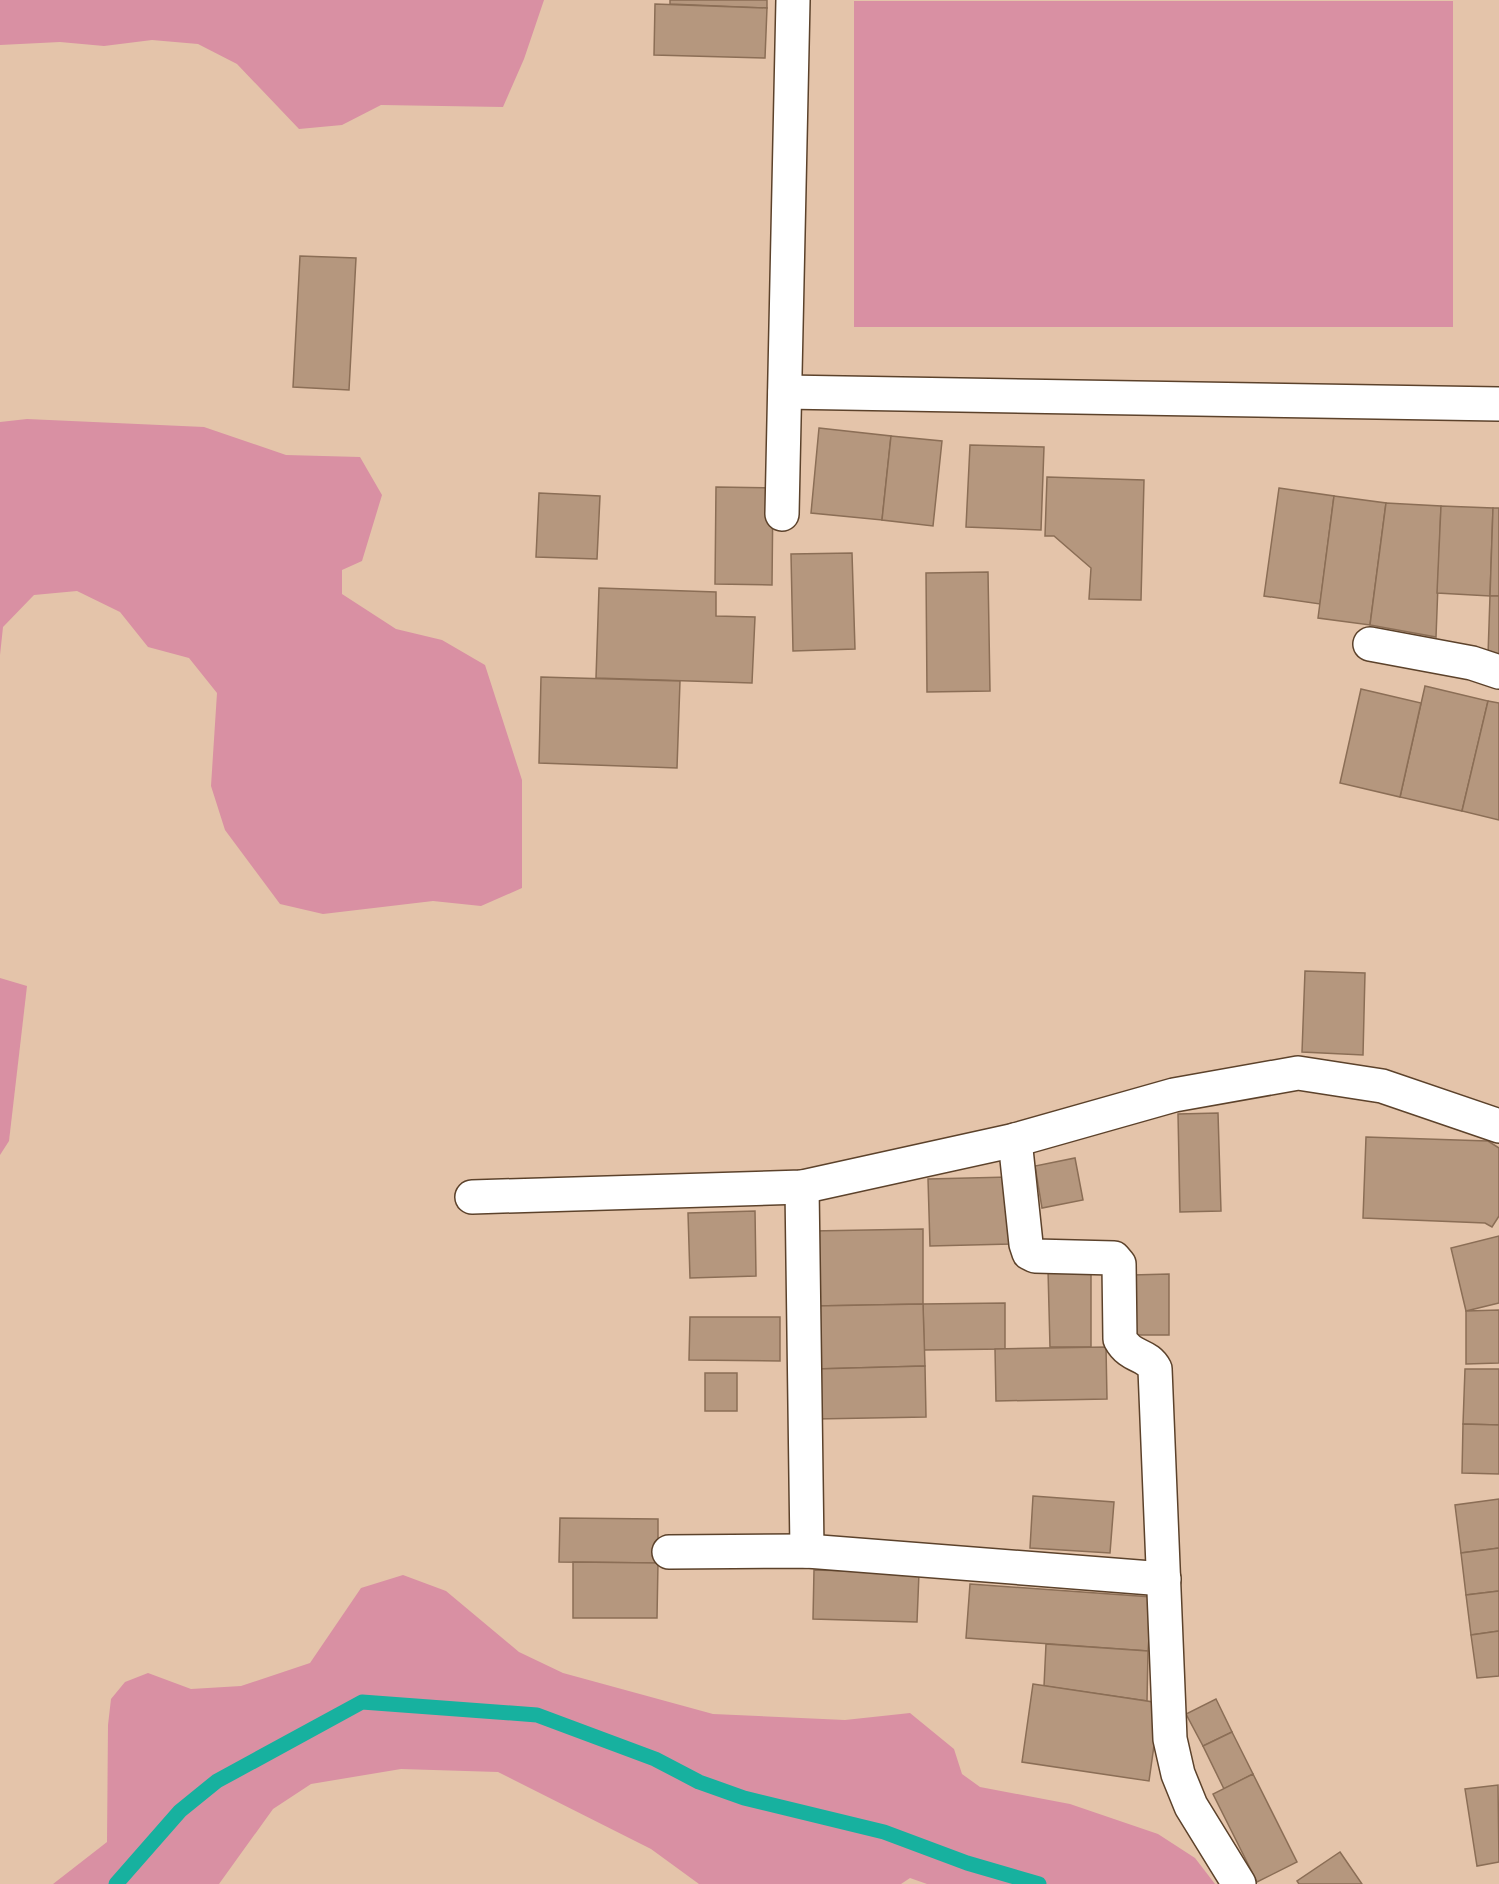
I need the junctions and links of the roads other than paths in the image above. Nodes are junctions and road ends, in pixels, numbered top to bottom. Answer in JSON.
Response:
{"nodes":[{"id":1,"x":793,"y":0,"type":"edge"},
{"id":2,"x":784,"y":392,"type":"junction"},
{"id":3,"x":1499,"y":404,"type":"edge"},
{"id":4,"x":782,"y":514,"type":"dead end"},
{"id":5,"x":1370,"y":644,"type":"dead end"},
{"id":6,"x":1499,"y":672,"type":"edge"},
{"id":7,"x":1499,"y":1126,"type":"edge"},
{"id":8,"x":1015,"y":1140,"type":"junction"},
{"id":9,"x":802,"y":1187,"type":"junction"},
{"id":10,"x":472,"y":1197,"type":"dead end"},
{"id":11,"x":807,"y":1551,"type":"junction"},
{"id":12,"x":669,"y":1552,"type":"dead end"},
{"id":13,"x":1164,"y":1579,"type":"junction"},
{"id":14,"x":1239,"y":1884,"type":"edge"}],
"edges":[{"from":1,"to":2,"type":"street"},
{"from":2,"to":3,"type":"street"},
{"from":2,"to":4,"type":"street"},
{"from":5,"to":6,"type":"street"},
{"from":7,"to":8,"type":"street"},
{"from":8,"to":9,"type":"street"},
{"from":8,"to":13,"type":"street"},
{"from":9,"to":10,"type":"street"},
{"from":9,"to":11,"type":"street"},
{"from":11,"to":12,"type":"street"},
{"from":11,"to":13,"type":"street"},
{"from":13,"to":14,"type":"street"}]}
